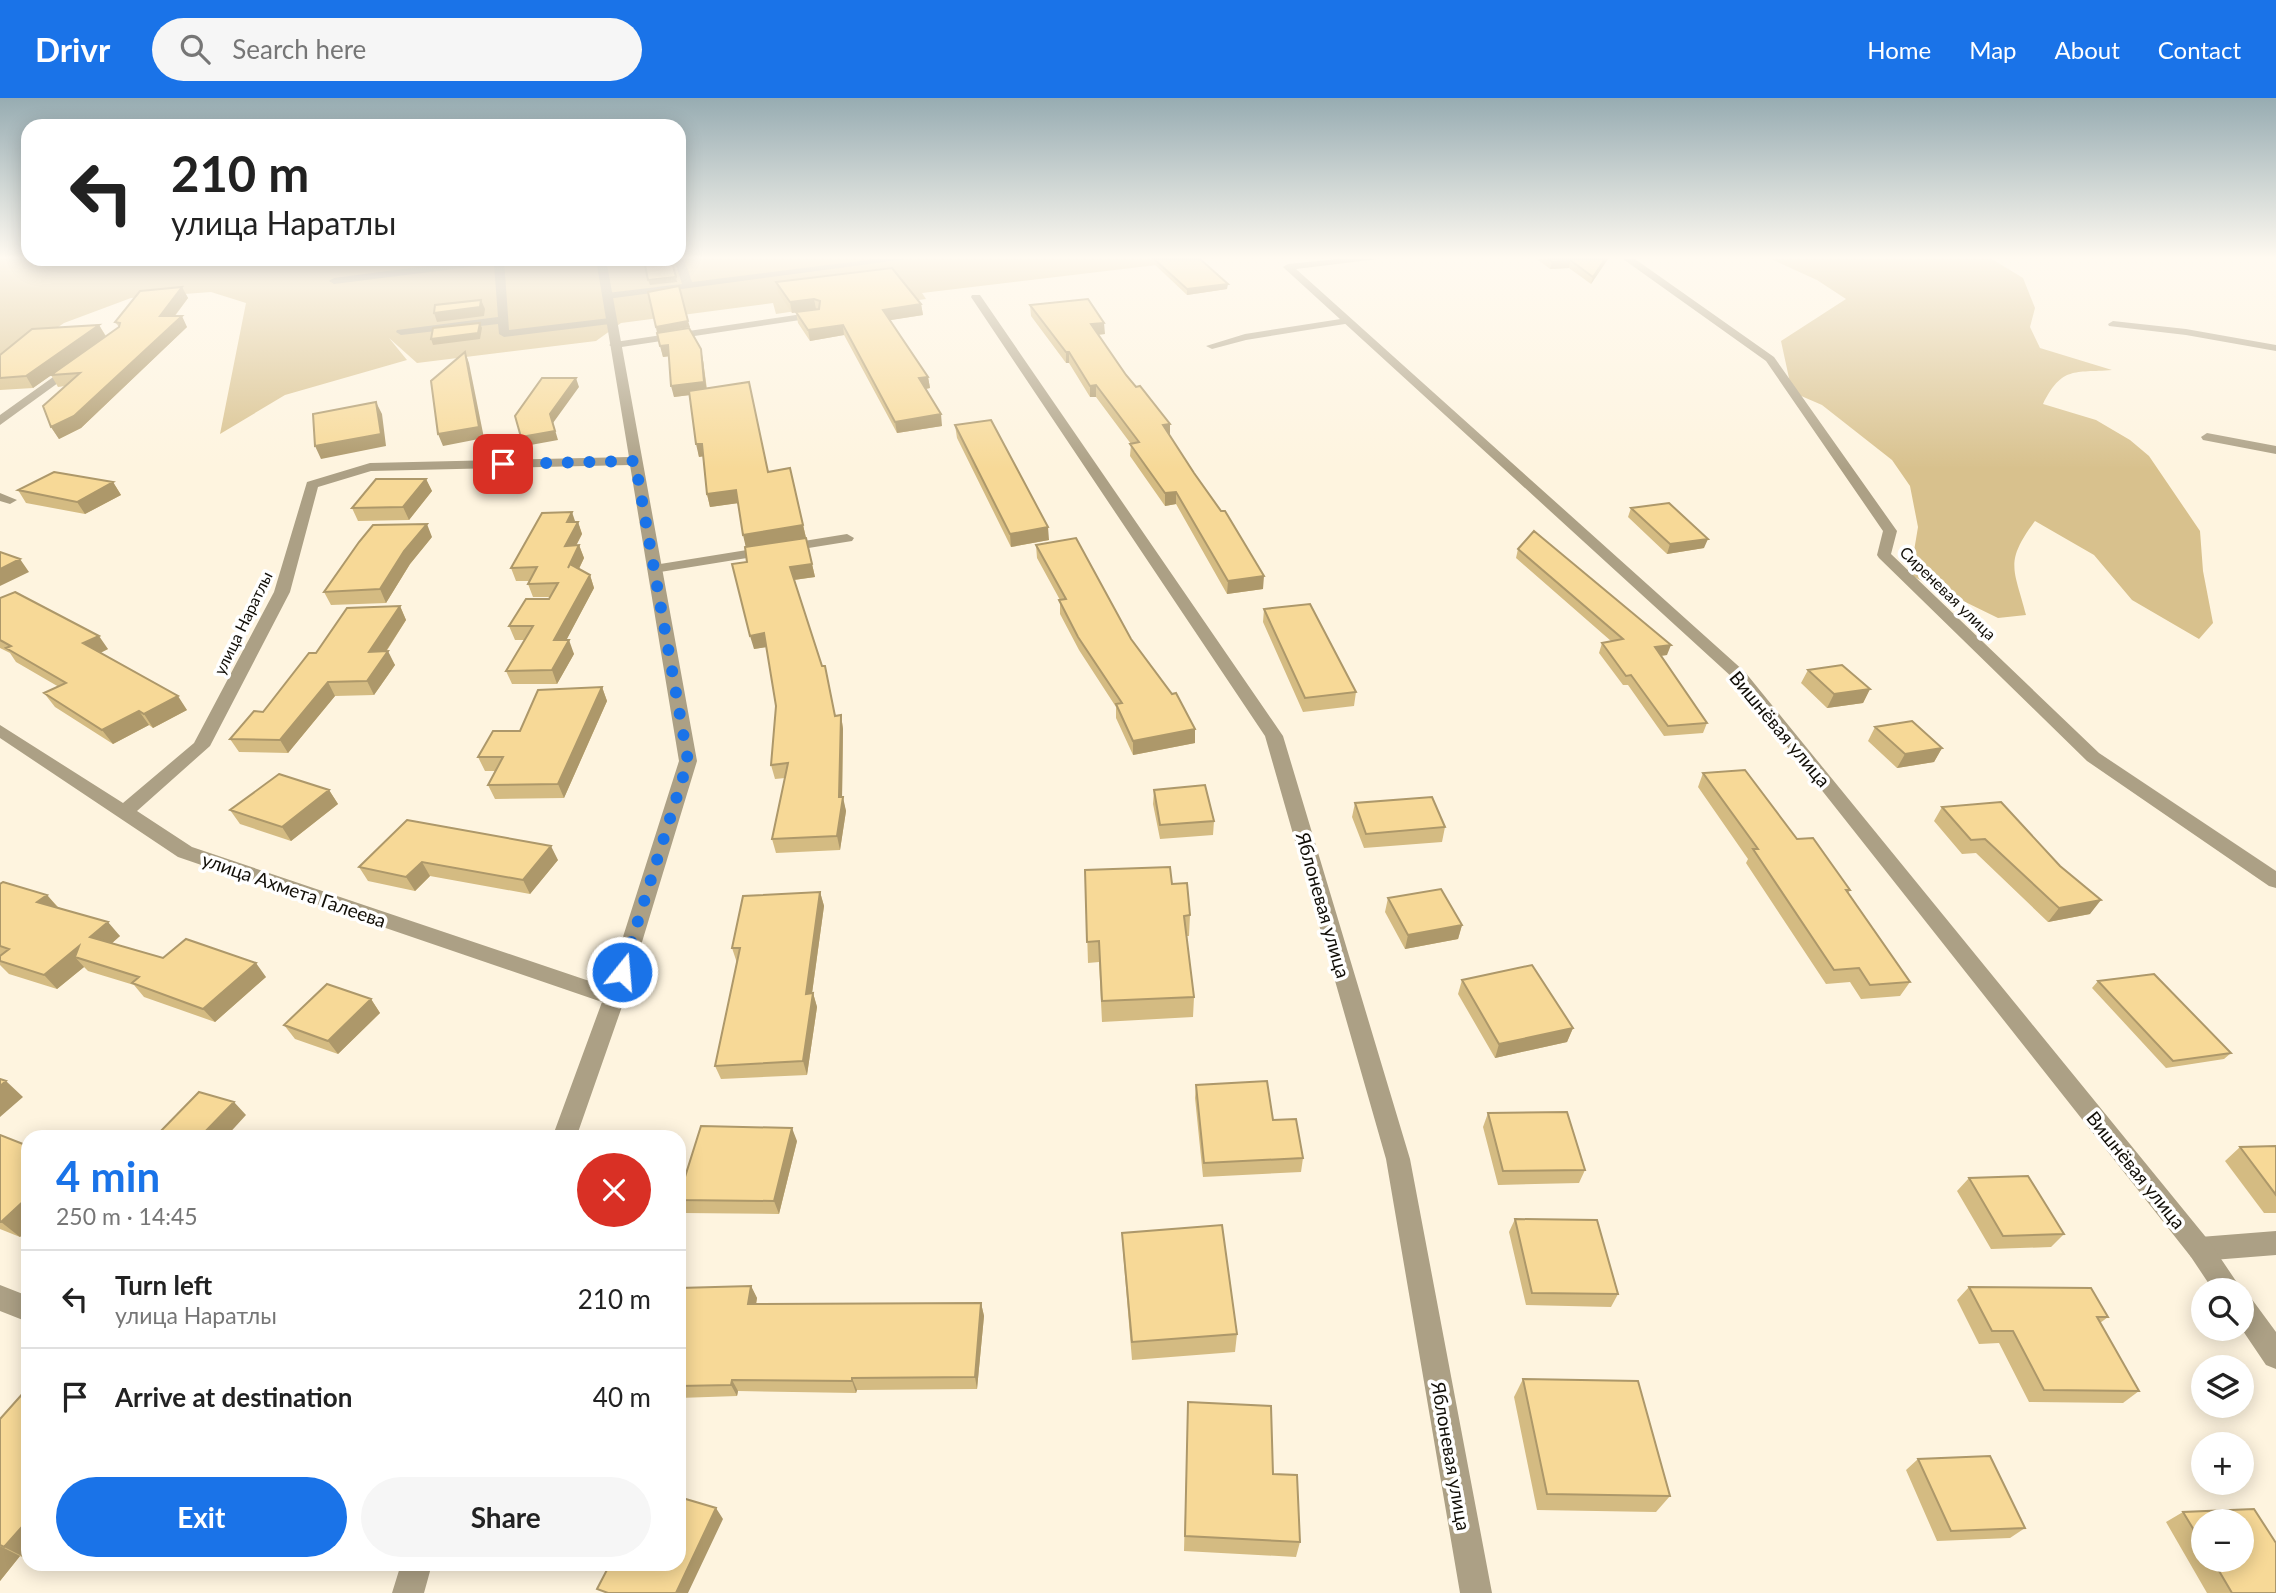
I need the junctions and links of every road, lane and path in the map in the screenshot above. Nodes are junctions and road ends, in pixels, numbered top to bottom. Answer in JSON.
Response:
{"nodes":[{"id":1,"x":428,"y":329,"type":"edge"},
{"id":2,"x":504,"y":329,"type":"edge"},
{"id":3,"x":547,"y":329,"type":"edge"},
{"id":4,"x":612,"y":329,"type":"edge"},
{"id":5,"x":724,"y":329,"type":"edge"},
{"id":6,"x":998,"y":329,"type":"edge"},
{"id":7,"x":1298,"y":329,"type":"edge"},
{"id":8,"x":1357,"y":329,"type":"edge"},
{"id":9,"x":1727,"y":329,"type":"edge"},
{"id":10,"x":2156,"y":329,"type":"edge"},
{"id":11,"x":401,"y":332,"type":"dead end"},
{"id":12,"x":615,"y":345,"type":"junction"},
{"id":13,"x":1212,"y":346,"type":"dead end"},
{"id":14,"x":2276,"y":348,"type":"edge"},
{"id":15,"x":86,"y":359,"type":"edge"},
{"id":16,"x":0,"y":421,"type":"edge"},
{"id":17,"x":2207,"y":437,"type":"dead end"},
{"id":18,"x":2276,"y":450,"type":"edge"},
{"id":19,"x":635,"y":461,"type":"junction"},
{"id":20,"x":847,"y":538,"type":"dead end"},
{"id":21,"x":654,"y":569,"type":"junction"},
{"id":22,"x":0,"y":730,"type":"edge"},
{"id":23,"x":124,"y":812,"type":"junction"},
{"id":24,"x":2276,"y":881,"type":"edge"},
{"id":25,"x":614,"y":998,"type":"junction"},
{"id":26,"x":567,"y":1130,"type":"edge"},
{"id":27,"x":2276,"y":1243,"type":"edge"},
{"id":28,"x":2200,"y":1250,"type":"junction"},
{"id":29,"x":2220,"y":1278,"type":"edge"},
{"id":30,"x":0,"y":1298,"type":"edge"},
{"id":31,"x":21,"y":1306,"type":"edge"},
{"id":32,"x":2254,"y":1324,"type":"edge"},
{"id":33,"x":2276,"y":1355,"type":"edge"},
{"id":34,"x":415,"y":1571,"type":"edge"},
{"id":35,"x":408,"y":1593,"type":"edge"},
{"id":36,"x":1475,"y":1593,"type":"edge"}],
"edges":[{"from":1,"to":11,"type":"street"},
{"from":2,"to":3,"type":"street"},
{"from":4,"to":12,"type":"street"},
{"from":5,"to":12,"type":"street"},
{"from":6,"to":36,"type":"street","name":"Яблоневая улица"},
{"from":7,"to":13,"type":"street"},
{"from":8,"to":28,"type":"street","name":"Вишнёвая улица"},
{"from":9,"to":24,"type":"street","name":"Сиреневая улица"},
{"from":10,"to":14,"type":"street"},
{"from":12,"to":19,"type":"street"},
{"from":15,"to":16,"type":"street"},
{"from":17,"to":18,"type":"street"},
{"from":19,"to":21,"type":"street"},
{"from":19,"to":23,"type":"street","name":"улица Наратлы"},
{"from":20,"to":21,"type":"street"},
{"from":21,"to":25,"type":"street"},
{"from":22,"to":23,"type":"street","name":"улица Ахмета Галеева"},
{"from":23,"to":25,"type":"street","name":"улица Ахмета Галеева"},
{"from":25,"to":26,"type":"street"},
{"from":27,"to":28,"type":"street"},
{"from":28,"to":29,"type":"street","name":"Вишнёвая улица"},
{"from":30,"to":31,"type":"street"},
{"from":32,"to":33,"type":"street"},
{"from":34,"to":35,"type":"street"}]}
